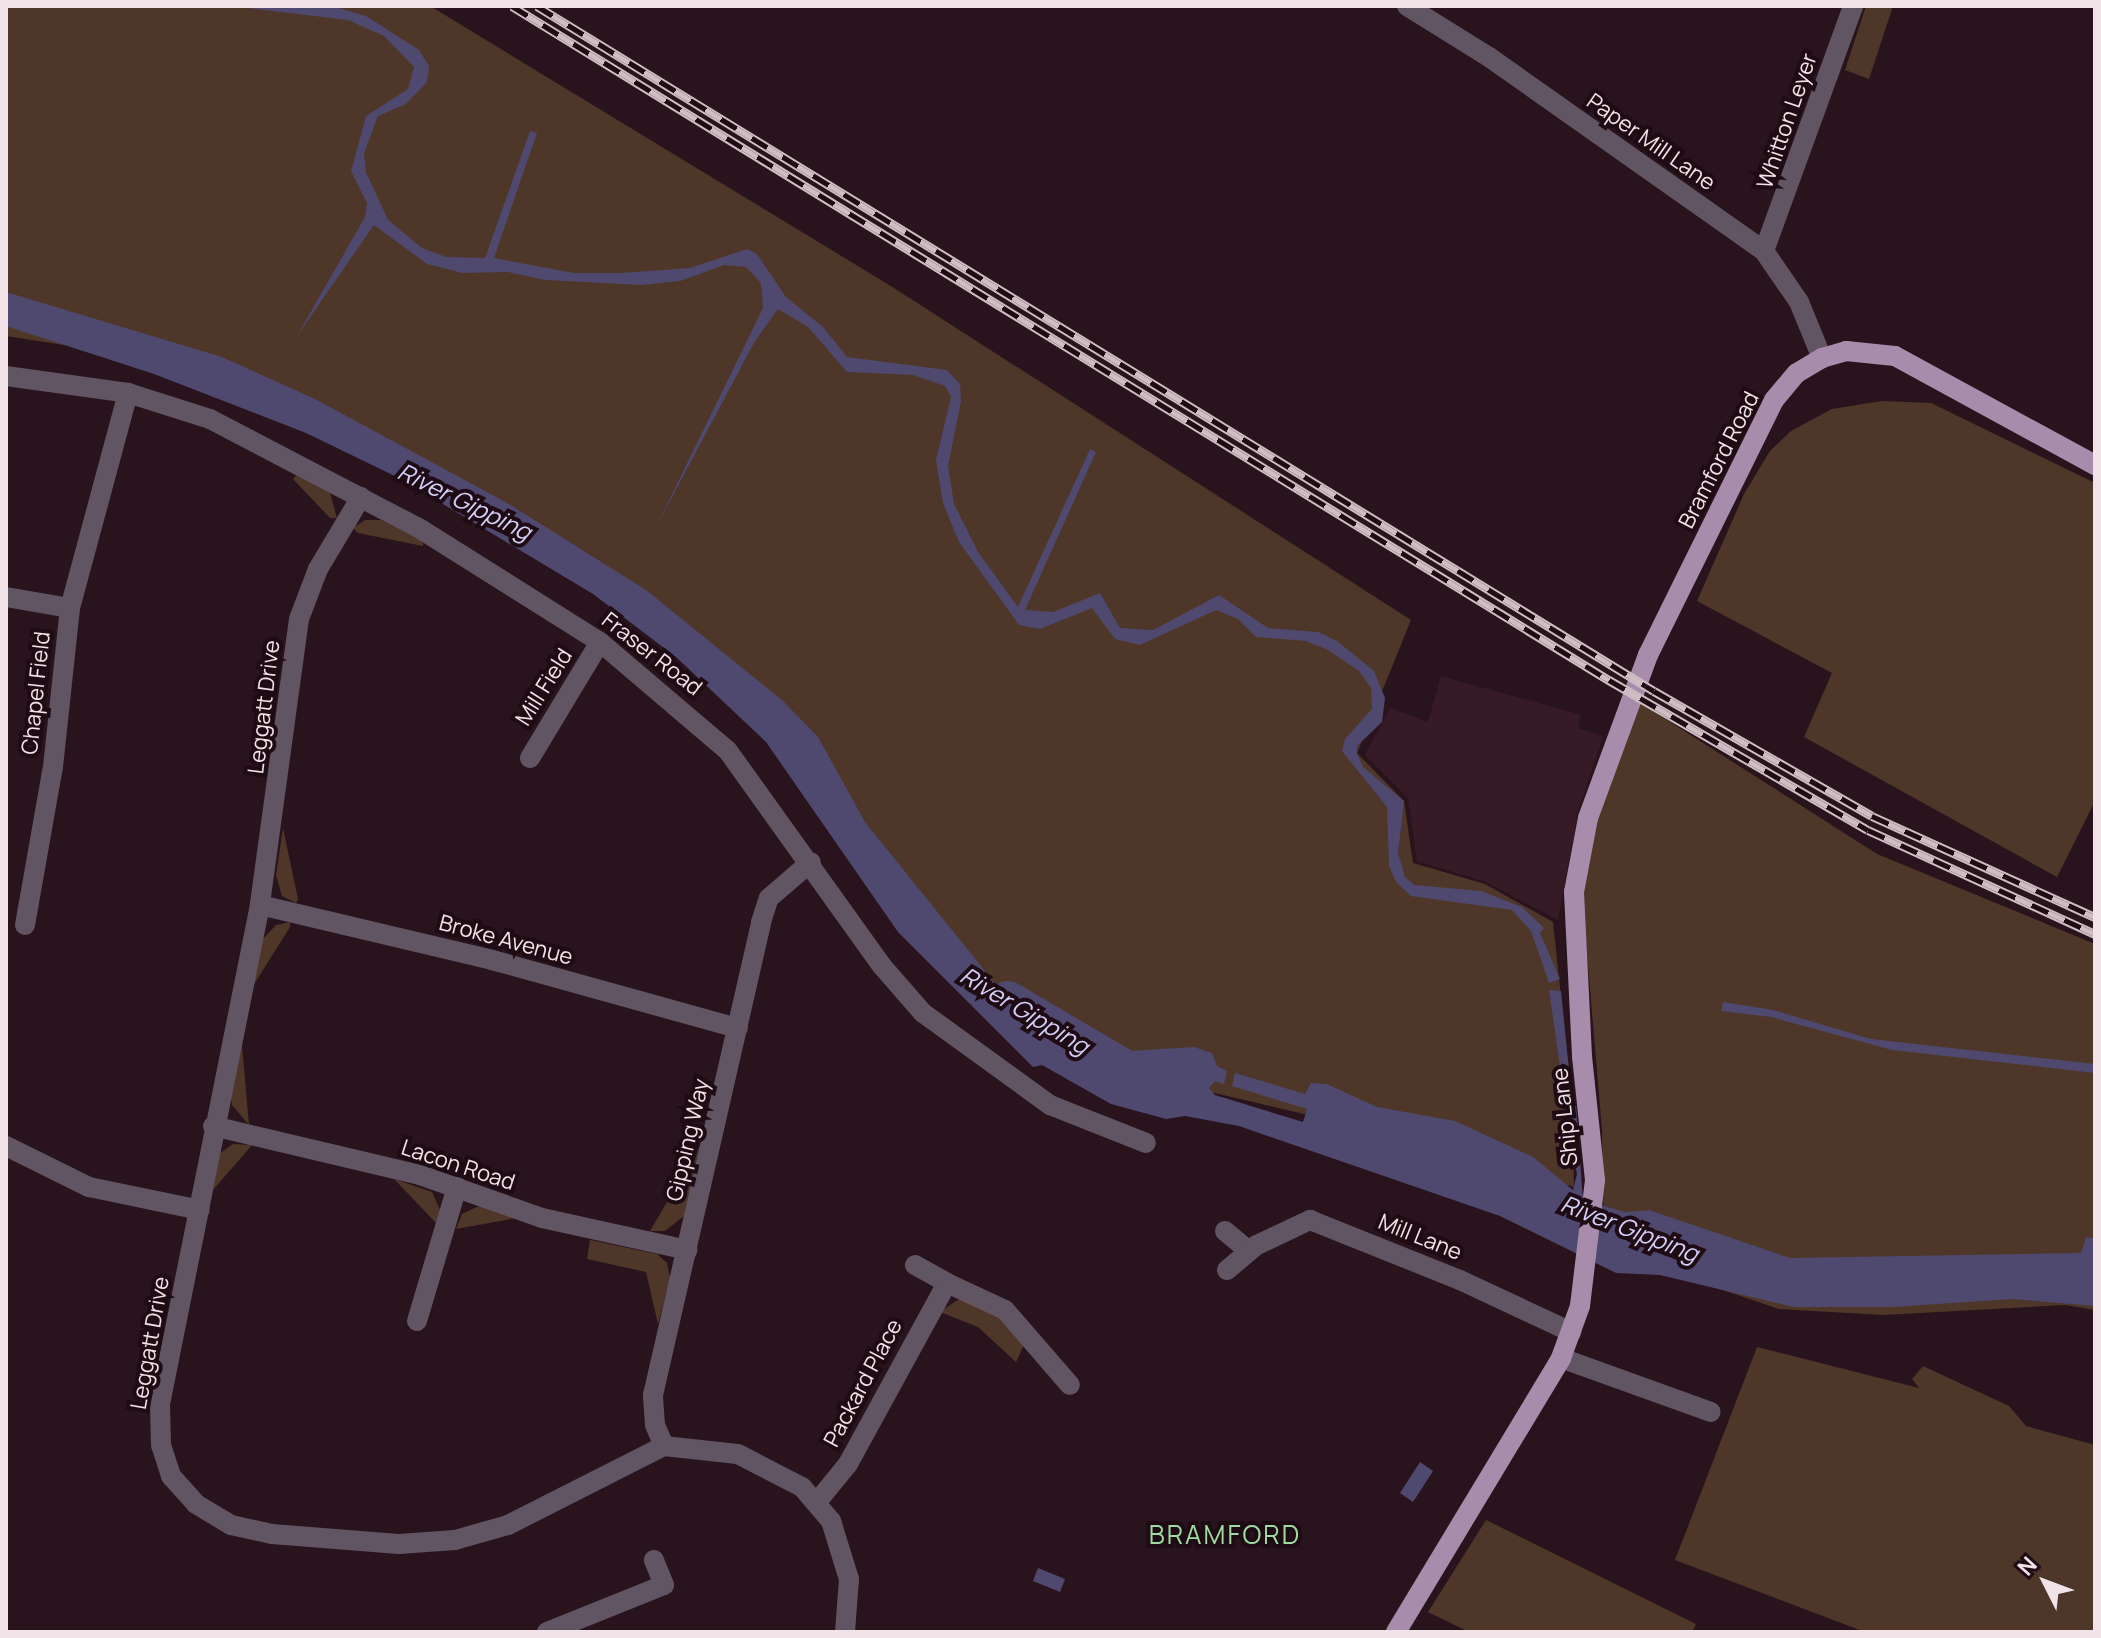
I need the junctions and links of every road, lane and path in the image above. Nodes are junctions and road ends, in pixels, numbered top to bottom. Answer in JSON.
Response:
{"nodes":[{"id":1,"x":1407,"y":6,"type":"edge"},
{"id":2,"x":1853,"y":6,"type":"edge"},
{"id":3,"x":1764,"y":251,"type":"junction"},
{"id":4,"x":1822,"y":358,"type":"junction"},
{"id":5,"x":6,"y":376,"type":"edge"},
{"id":6,"x":128,"y":393,"type":"junction"},
{"id":7,"x":2095,"y":465,"type":"edge"},
{"id":8,"x":361,"y":497,"type":"junction"},
{"id":9,"x":6,"y":597,"type":"edge"},
{"id":10,"x":70,"y":608,"type":"junction"},
{"id":11,"x":600,"y":642,"type":"junction"},
{"id":12,"x":1648,"y":655,"type":"joint"},
{"id":13,"x":530,"y":758,"type":"dead end"},
{"id":14,"x":811,"y":862,"type":"junction"},
{"id":15,"x":260,"y":905,"type":"junction"},
{"id":16,"x":25,"y":925,"type":"dead end"},
{"id":17,"x":738,"y":1028,"type":"junction"},
{"id":18,"x":213,"y":1126,"type":"junction"},
{"id":19,"x":1146,"y":1143,"type":"dead end"},
{"id":20,"x":6,"y":1146,"type":"edge"},
{"id":21,"x":457,"y":1187,"type":"junction"},
{"id":22,"x":200,"y":1210,"type":"junction"},
{"id":23,"x":1225,"y":1231,"type":"dead end"},
{"id":24,"x":688,"y":1250,"type":"junction"},
{"id":25,"x":1249,"y":1251,"type":"junction"},
{"id":26,"x":915,"y":1265,"type":"dead end"},
{"id":27,"x":1227,"y":1270,"type":"dead end"},
{"id":28,"x":947,"y":1283,"type":"junction"},
{"id":29,"x":417,"y":1321,"type":"dead end"},
{"id":30,"x":1571,"y":1332,"type":"junction"},
{"id":31,"x":1561,"y":1358,"type":"junction"},
{"id":32,"x":1070,"y":1385,"type":"dead end"},
{"id":33,"x":1711,"y":1412,"type":"dead end"},
{"id":34,"x":664,"y":1446,"type":"junction"},
{"id":35,"x":817,"y":1502,"type":"junction"},
{"id":36,"x":654,"y":1560,"type":"dead end"},
{"id":37,"x":547,"y":1632,"type":"edge"},
{"id":38,"x":845,"y":1632,"type":"edge"},
{"id":39,"x":1396,"y":1632,"type":"edge"}],
"edges":[{"from":1,"to":3,"type":"street","name":"Paper Mill Lane"},
{"from":2,"to":3,"type":"street","name":"Whitton Leyer"},
{"from":3,"to":4,"type":"street","name":"Paper Mill Lane"},
{"from":4,"to":7,"type":"main road","name":"Bramford Road"},
{"from":4,"to":12,"type":"main road","name":"Bramford Road"},
{"from":5,"to":6,"type":"street","name":"Fraser Road"},
{"from":6,"to":8,"type":"street","name":"Fraser Road"},
{"from":6,"to":10,"type":"street","name":"Chapel Field"},
{"from":8,"to":11,"type":"street","name":"Fraser Road"},
{"from":8,"to":15,"type":"street","name":"Leggatt Drive"},
{"from":9,"to":10,"type":"street","name":"Chapel Field"},
{"from":10,"to":16,"type":"street","name":"Chapel Field"},
{"from":11,"to":13,"type":"street","name":"Mill Field"},
{"from":11,"to":14,"type":"street","name":"Fraser Road"},
{"from":12,"to":30,"type":"main road","name":"Ship Lane"},
{"from":14,"to":17,"type":"street","name":"Gipping Way"},
{"from":14,"to":19,"type":"street","name":"Fraser Road"},
{"from":15,"to":17,"type":"street","name":"Broke Avenue"},
{"from":15,"to":18,"type":"street","name":"Leggatt Drive"},
{"from":17,"to":24,"type":"street","name":"Gipping Way"},
{"from":18,"to":21,"type":"street","name":"Lacon Road"},
{"from":18,"to":22,"type":"street","name":"Leggatt Drive"},
{"from":20,"to":22,"type":"street"},
{"from":21,"to":24,"type":"street","name":"Lacon Road"},
{"from":21,"to":29,"type":"street"},
{"from":22,"to":34,"type":"street","name":"Leggatt Drive"},
{"from":23,"to":25,"type":"street"},
{"from":24,"to":34,"type":"street","name":"Gipping Way"},
{"from":25,"to":27,"type":"street","name":"Mill Lane"},
{"from":25,"to":30,"type":"street","name":"Mill Lane"},
{"from":26,"to":28,"type":"street"},
{"from":28,"to":32,"type":"street"},
{"from":28,"to":35,"type":"street","name":"Packard Place"},
{"from":30,"to":31,"type":"main road","name":"Ship Lane"},
{"from":31,"to":33,"type":"street"},
{"from":31,"to":39,"type":"main road","name":"Ship Lane"},
{"from":34,"to":35,"type":"street","name":"Leggatt Drive"},
{"from":35,"to":38,"type":"street","name":"Leggatt Drive"},
{"from":36,"to":37,"type":"street"}]}
